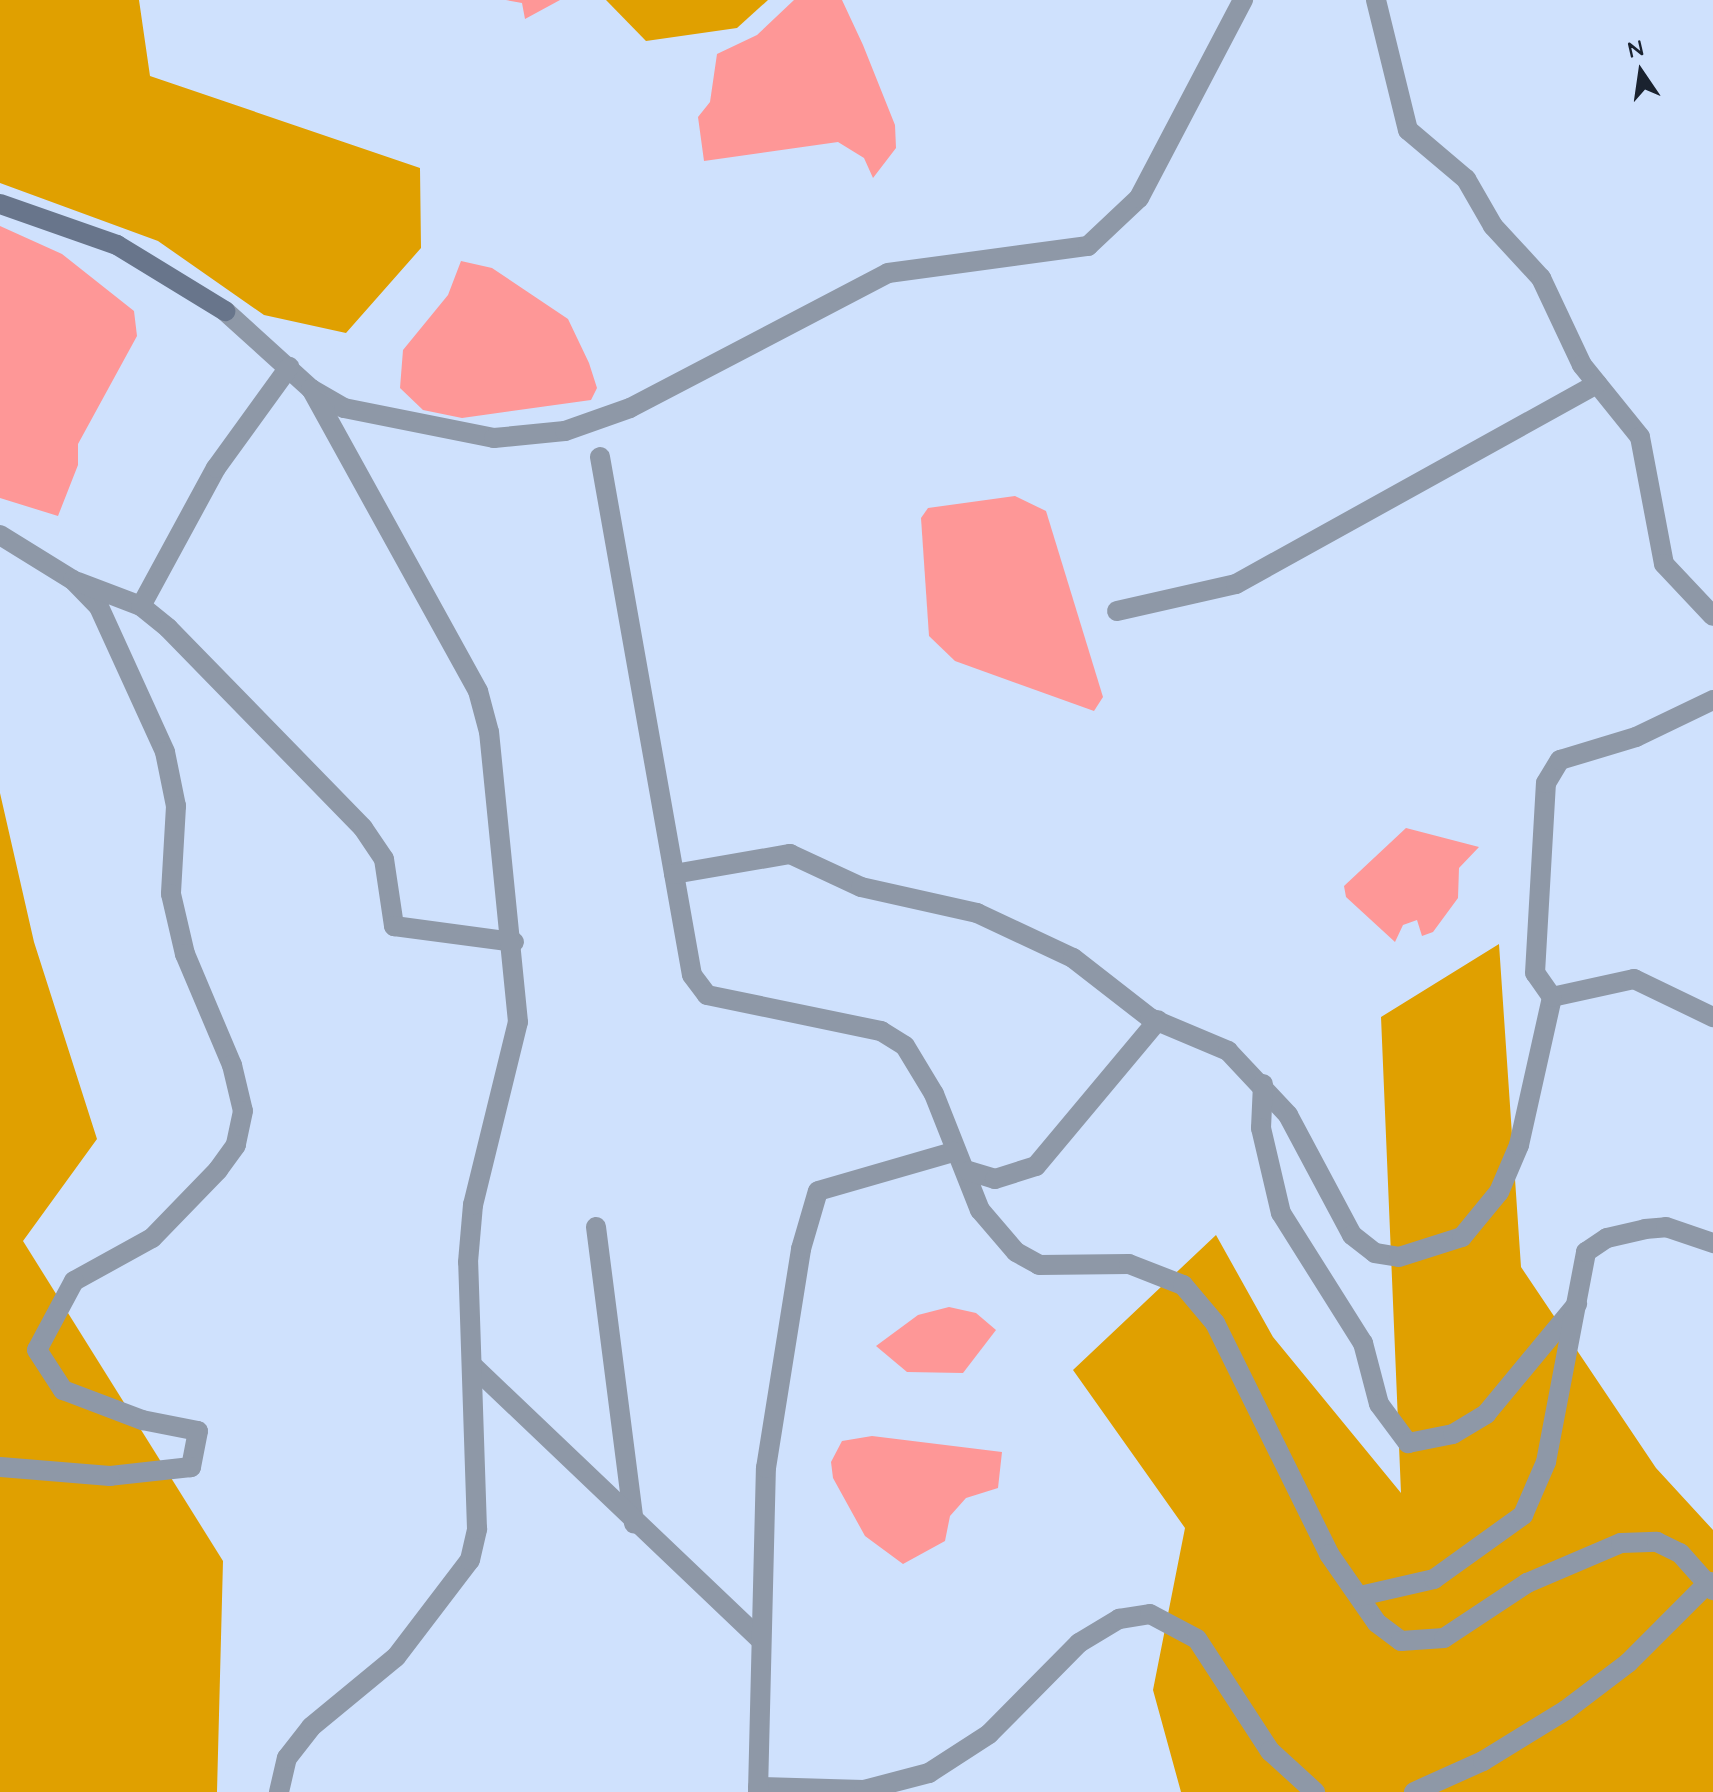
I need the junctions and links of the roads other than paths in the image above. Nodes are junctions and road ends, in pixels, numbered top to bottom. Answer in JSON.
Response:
{"nodes":[{"id":1,"x":1243,"y":0,"type":"edge"},
{"id":2,"x":1376,"y":0,"type":"edge"},
{"id":3,"x":0,"y":204,"type":"edge"},
{"id":4,"x":289,"y":367,"type":"junction"},
{"id":5,"x":1597,"y":384,"type":"junction"},
{"id":6,"x":311,"y":389,"type":"junction"},
{"id":7,"x":600,"y":457,"type":"dead end"},
{"id":8,"x":0,"y":535,"type":"edge"},
{"id":9,"x":73,"y":580,"type":"junction"},
{"id":10,"x":141,"y":606,"type":"junction"},
{"id":11,"x":1117,"y":611,"type":"dead end"},
{"id":12,"x":1713,"y":616,"type":"edge"},
{"id":13,"x":1713,"y":700,"type":"edge"},
{"id":14,"x":674,"y":874,"type":"junction"},
{"id":15,"x":514,"y":942,"type":"junction"},
{"id":16,"x":1552,"y":997,"type":"junction"},
{"id":17,"x":1713,"y":1017,"type":"edge"},
{"id":18,"x":1158,"y":1020,"type":"junction"},
{"id":19,"x":1263,"y":1084,"type":"junction"},
{"id":20,"x":953,"y":1152,"type":"junction"},
{"id":21,"x":969,"y":1171,"type":"junction"},
{"id":22,"x":596,"y":1227,"type":"dead end"},
{"id":23,"x":1713,"y":1243,"type":"edge"},
{"id":24,"x":1577,"y":1304,"type":"junction"},
{"id":25,"x":472,"y":1365,"type":"junction"},
{"id":26,"x":0,"y":1467,"type":"edge"},
{"id":27,"x":634,"y":1524,"type":"junction"},
{"id":28,"x":1711,"y":1586,"type":"edge"},
{"id":29,"x":1360,"y":1596,"type":"junction"},
{"id":30,"x":761,"y":1640,"type":"junction"},
{"id":31,"x":758,"y":1790,"type":"edge"},
{"id":32,"x":279,"y":1792,"type":"edge"},
{"id":33,"x":1315,"y":1792,"type":"edge"},
{"id":34,"x":1414,"y":1792,"type":"edge"}],
"edges":[{"from":1,"to":6,"type":"street"},
{"from":2,"to":5,"type":"street"},
{"from":3,"to":4,"type":"street"},
{"from":4,"to":6,"type":"street"},
{"from":4,"to":10,"type":"street"},
{"from":5,"to":11,"type":"street"},
{"from":5,"to":12,"type":"street"},
{"from":6,"to":15,"type":"street"},
{"from":7,"to":14,"type":"street"},
{"from":8,"to":9,"type":"street"},
{"from":9,"to":10,"type":"street"},
{"from":9,"to":26,"type":"street"},
{"from":10,"to":15,"type":"street"},
{"from":13,"to":16,"type":"street"},
{"from":14,"to":18,"type":"street"},
{"from":14,"to":20,"type":"street"},
{"from":15,"to":25,"type":"street"},
{"from":16,"to":17,"type":"street"},
{"from":16,"to":19,"type":"street"},
{"from":18,"to":19,"type":"street"},
{"from":18,"to":21,"type":"street"},
{"from":19,"to":24,"type":"street"},
{"from":20,"to":21,"type":"street"},
{"from":20,"to":30,"type":"street"},
{"from":21,"to":29,"type":"street"},
{"from":22,"to":27,"type":"street"},
{"from":23,"to":24,"type":"street"},
{"from":24,"to":29,"type":"street"},
{"from":25,"to":27,"type":"street"},
{"from":25,"to":32,"type":"street"},
{"from":27,"to":30,"type":"street"},
{"from":28,"to":29,"type":"street"},
{"from":28,"to":34,"type":"street"},
{"from":30,"to":31,"type":"street"},
{"from":31,"to":33,"type":"street"}]}
